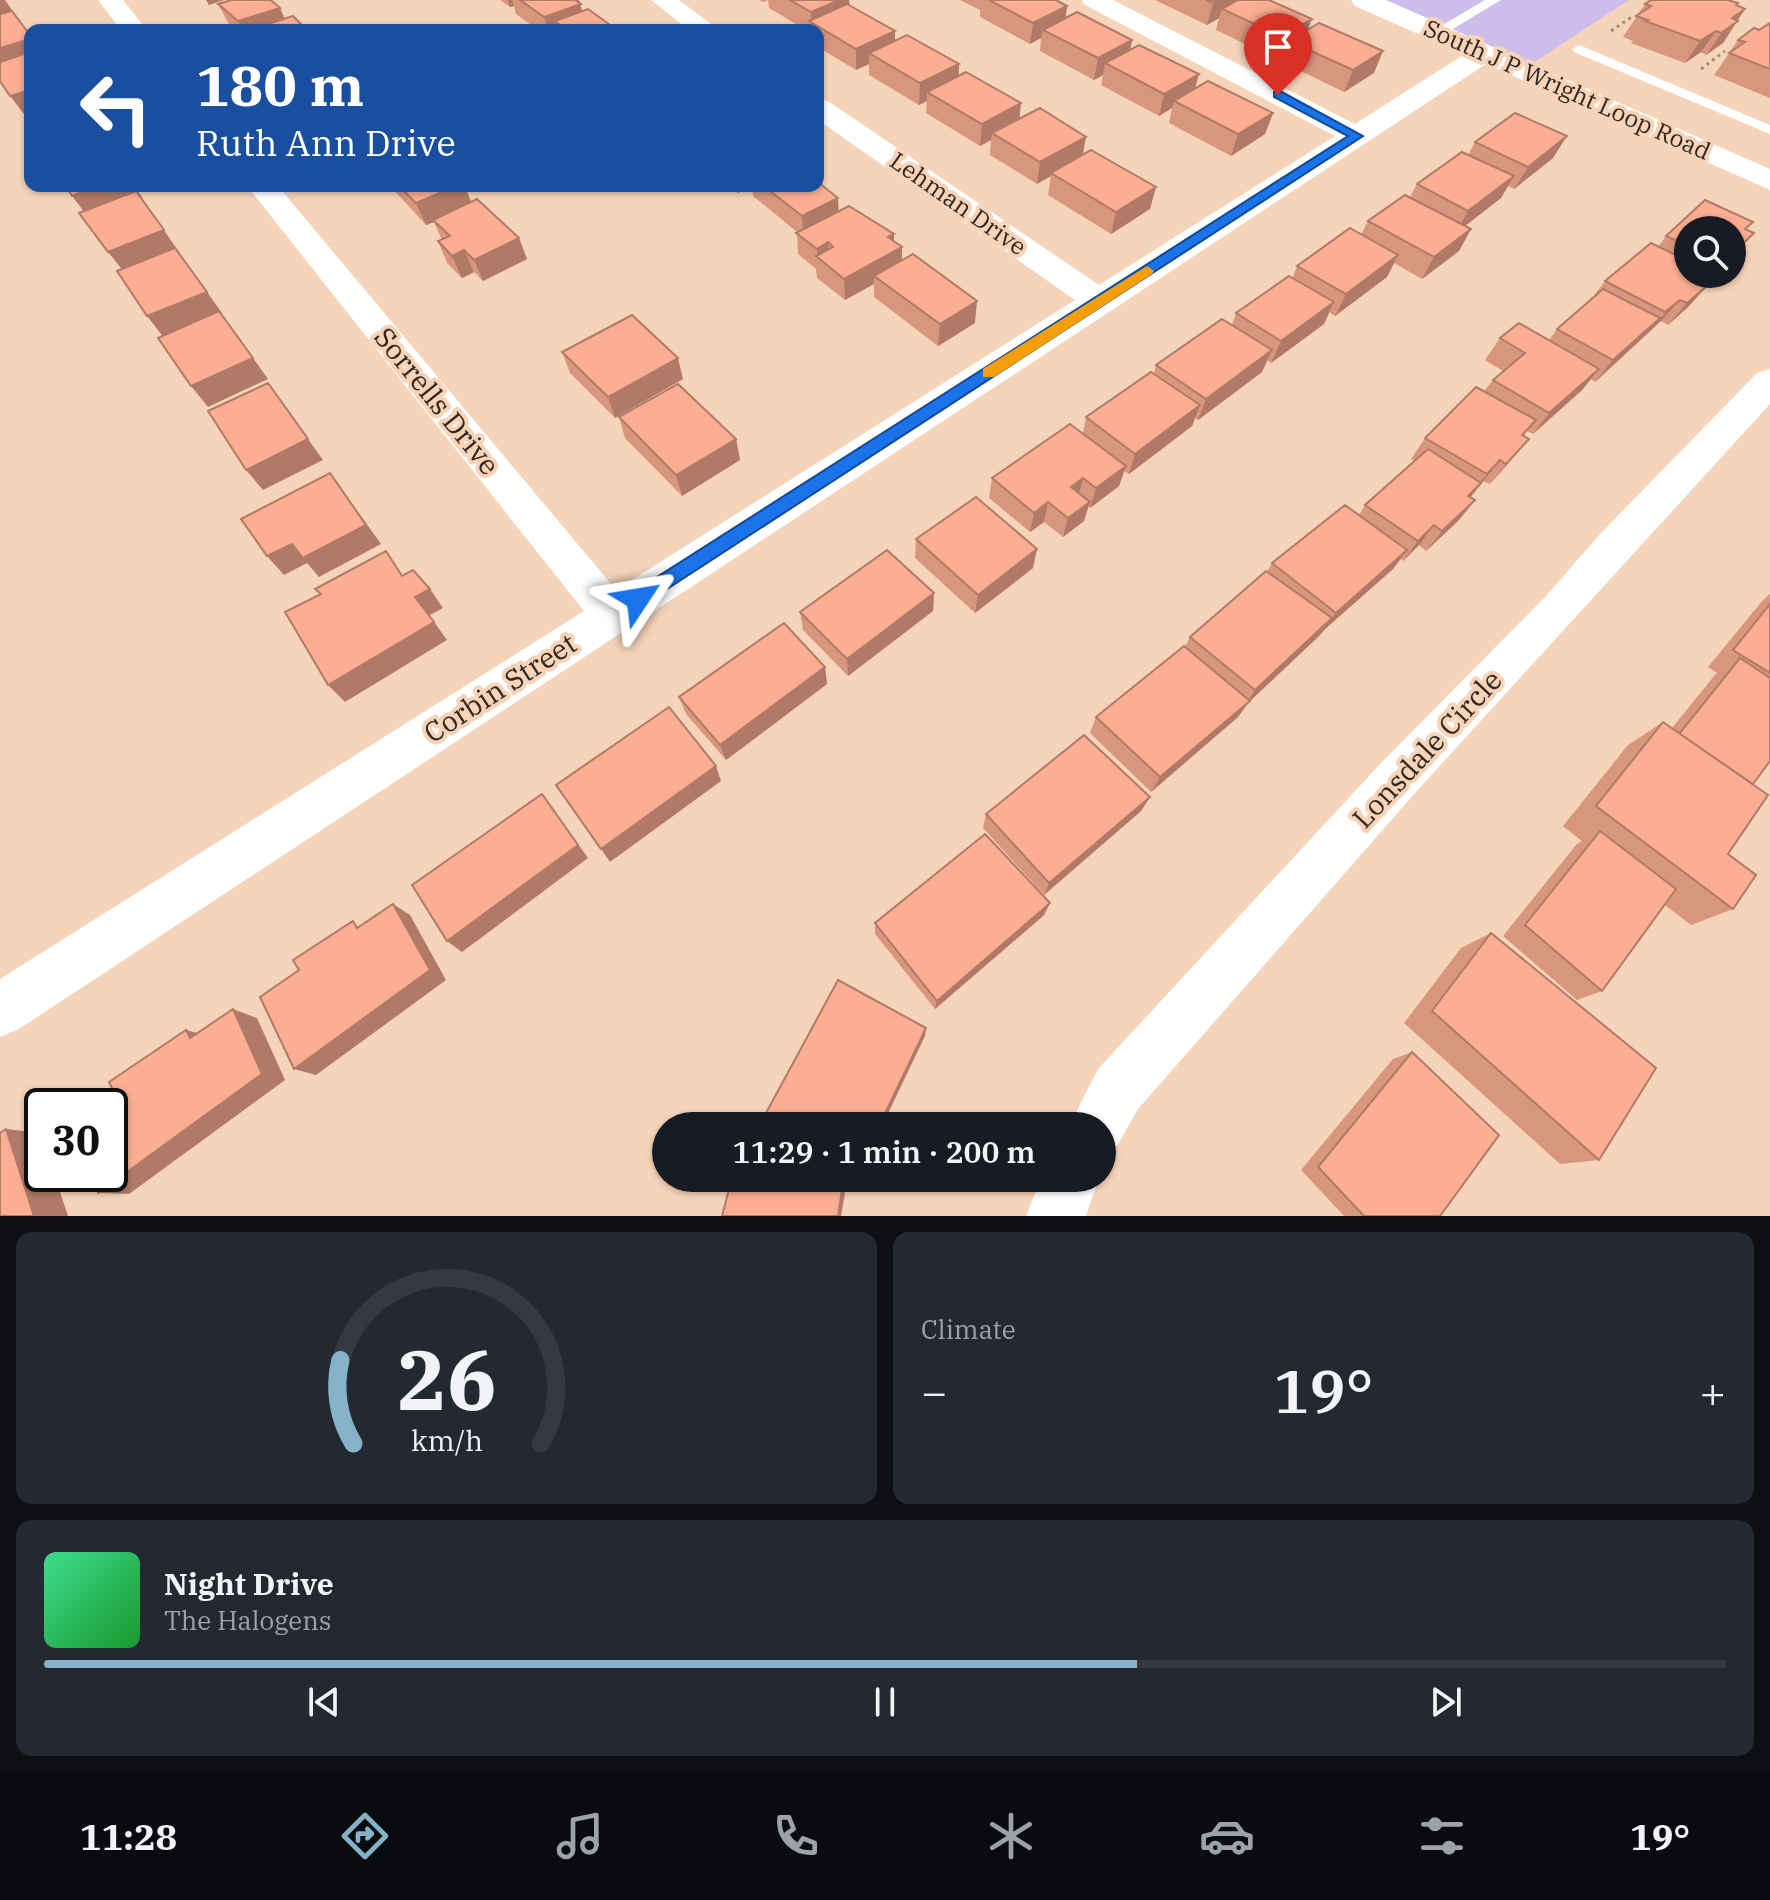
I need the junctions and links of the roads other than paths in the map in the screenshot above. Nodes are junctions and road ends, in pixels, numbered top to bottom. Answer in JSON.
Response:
{"nodes":[{"id":1,"x":110,"y":0,"type":"edge"},
{"id":2,"x":663,"y":0,"type":"edge"},
{"id":3,"x":1094,"y":0,"type":"edge"},
{"id":4,"x":1364,"y":0,"type":"edge"},
{"id":5,"x":1494,"y":0,"type":"edge"},
{"id":6,"x":129,"y":24,"type":"edge"},
{"id":7,"x":697,"y":24,"type":"edge"},
{"id":8,"x":1436,"y":33,"type":"junction"},
{"id":9,"x":1579,"y":49,"type":"dead end"},
{"id":10,"x":1483,"y":54,"type":"junction"},
{"id":11,"x":824,"y":111,"type":"edge"},
{"id":12,"x":1770,"y":130,"type":"edge"},
{"id":13,"x":1357,"y":136,"type":"junction"},
{"id":14,"x":1770,"y":181,"type":"edge"},
{"id":15,"x":267,"y":192,"type":"edge"},
{"id":16,"x":1099,"y":301,"type":"junction"},
{"id":17,"x":1770,"y":382,"type":"edge"},
{"id":18,"x":612,"y":615,"type":"junction"},
{"id":19,"x":0,"y":1010,"type":"edge"},
{"id":20,"x":1105,"y":1112,"type":"edge"},
{"id":21,"x":1065,"y":1192,"type":"edge"},
{"id":22,"x":1056,"y":1216,"type":"edge"}],
"edges":[{"from":1,"to":6,"type":"street"},
{"from":2,"to":7,"type":"street"},
{"from":3,"to":13,"type":"street"},
{"from":4,"to":8,"type":"main road","name":"South J P Wright Loop Road"},
{"from":5,"to":8,"type":"lane"},
{"from":8,"to":10,"type":"main road","name":"South J P Wright Loop Road"},
{"from":9,"to":12,"type":"lane"},
{"from":10,"to":13,"type":"street","name":"Corbin Street"},
{"from":10,"to":14,"type":"main road","name":"South J P Wright Loop Road"},
{"from":11,"to":16,"type":"street","name":"Lehman Drive"},
{"from":13,"to":16,"type":"street","name":"Corbin Street"},
{"from":15,"to":18,"type":"street","name":"Sorrells Drive"},
{"from":16,"to":18,"type":"street","name":"Corbin Street"},
{"from":17,"to":20,"type":"street","name":"Lonsdale Circle"},
{"from":18,"to":19,"type":"street","name":"Corbin Street"},
{"from":21,"to":22,"type":"street"}]}
